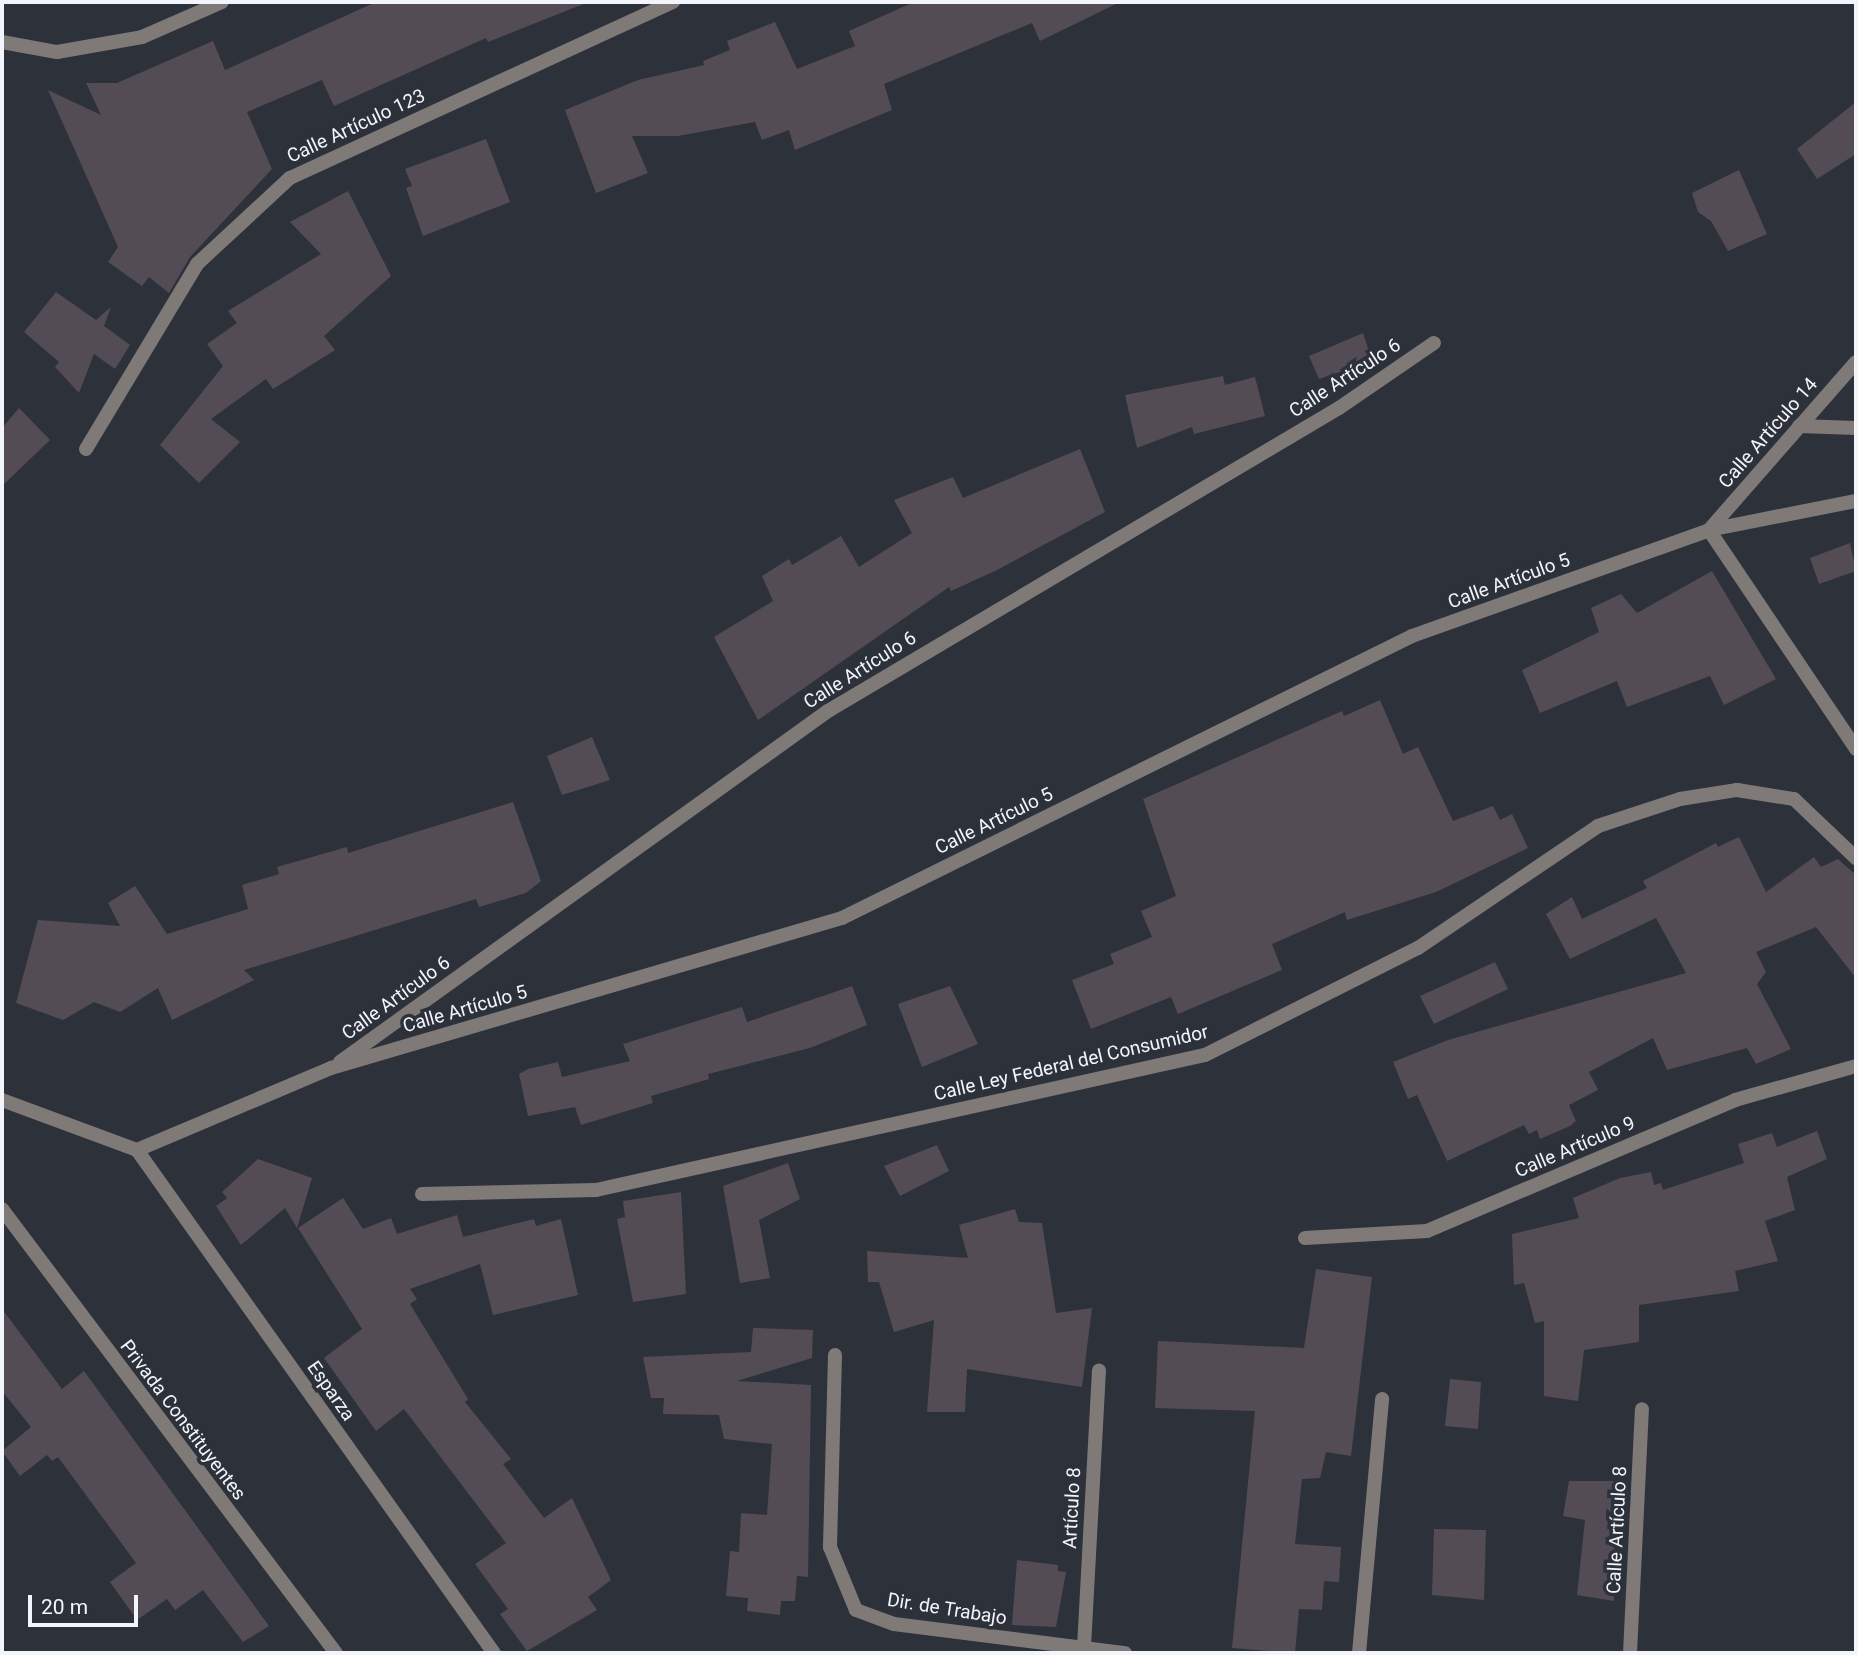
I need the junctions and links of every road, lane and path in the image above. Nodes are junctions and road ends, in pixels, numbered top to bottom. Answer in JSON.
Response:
{"nodes":[{"id":1,"x":222,"y":2,"type":"edge"},
{"id":2,"x":673,"y":2,"type":"edge"},
{"id":3,"x":2,"y":42,"type":"edge"},
{"id":4,"x":1434,"y":342,"type":"dead end"},
{"id":5,"x":1856,"y":362,"type":"edge"},
{"id":6,"x":1799,"y":426,"type":"junction"},
{"id":7,"x":1856,"y":428,"type":"edge"},
{"id":8,"x":86,"y":449,"type":"dead end"},
{"id":9,"x":1856,"y":500,"type":"edge"},
{"id":10,"x":1709,"y":530,"type":"junction"},
{"id":11,"x":1856,"y":749,"type":"edge"},
{"id":12,"x":1856,"y":858,"type":"edge"},
{"id":13,"x":1856,"y":1066,"type":"edge"},
{"id":14,"x":331,"y":1068,"type":"junction"},
{"id":15,"x":2,"y":1100,"type":"edge"},
{"id":16,"x":137,"y":1150,"type":"junction"},
{"id":17,"x":422,"y":1194,"type":"dead end"},
{"id":18,"x":2,"y":1209,"type":"edge"},
{"id":19,"x":1305,"y":1238,"type":"dead end"},
{"id":20,"x":835,"y":1355,"type":"dead end"},
{"id":21,"x":1100,"y":1370,"type":"dead end"},
{"id":22,"x":1382,"y":1398,"type":"dead end"},
{"id":23,"x":1642,"y":1409,"type":"dead end"},
{"id":24,"x":1084,"y":1647,"type":"junction"},
{"id":25,"x":336,"y":1653,"type":"edge"},
{"id":26,"x":494,"y":1653,"type":"edge"},
{"id":27,"x":1125,"y":1653,"type":"edge"},
{"id":28,"x":1359,"y":1653,"type":"edge"},
{"id":29,"x":1630,"y":1653,"type":"edge"}],
"edges":[{"from":1,"to":3,"type":"street"},
{"from":2,"to":8,"type":"street","name":"Calle Artículo 123"},
{"from":4,"to":14,"type":"street","name":"Calle Artículo 6"},
{"from":5,"to":6,"type":"street","name":"Calle Artículo 14"},
{"from":6,"to":7,"type":"street"},
{"from":6,"to":10,"type":"street","name":"Calle Artículo 14"},
{"from":9,"to":10,"type":"street","name":"Calle Artículo 5"},
{"from":10,"to":11,"type":"street"},
{"from":10,"to":14,"type":"street","name":"Calle Artículo 5"},
{"from":12,"to":17,"type":"street","name":"Calle Ley Federal del Consumidor"},
{"from":13,"to":19,"type":"street","name":"Calle Artículo 9"},
{"from":14,"to":16,"type":"street","name":"Calle Artículo 5"},
{"from":15,"to":16,"type":"street"},
{"from":16,"to":26,"type":"street","name":"Esparza"},
{"from":18,"to":25,"type":"street","name":"Privada Constituyentes"},
{"from":20,"to":24,"type":"street","name":"Dir. de Trabajo"},
{"from":21,"to":24,"type":"street","name":"Artículo 8"},
{"from":22,"to":28,"type":"street"},
{"from":23,"to":29,"type":"street","name":"Calle Artículo 8"},
{"from":24,"to":27,"type":"street","name":"Dir. de Trabajo"}]}
